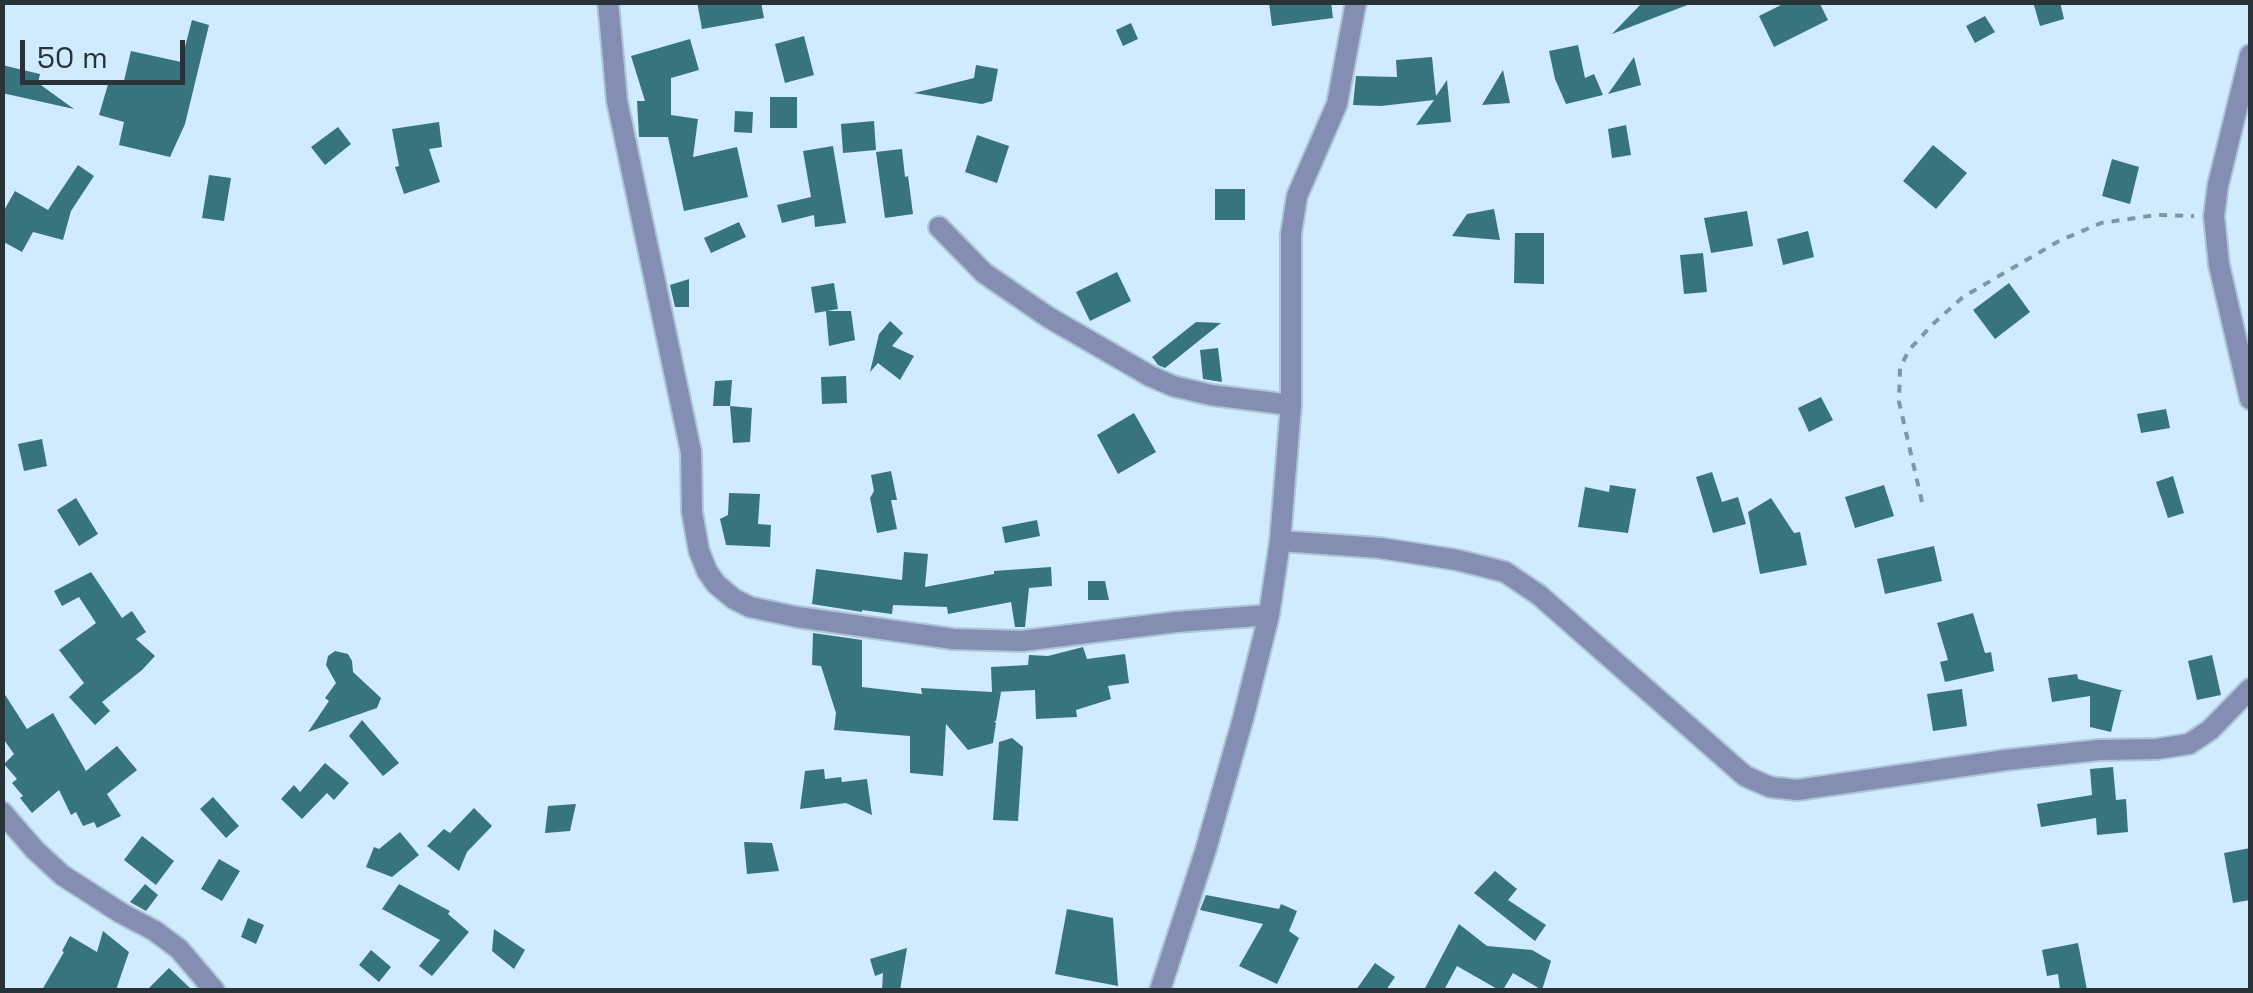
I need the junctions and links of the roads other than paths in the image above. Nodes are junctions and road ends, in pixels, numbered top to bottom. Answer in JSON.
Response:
{"nodes":[{"id":1,"x":608,"y":2,"type":"edge"},
{"id":2,"x":1356,"y":2,"type":"edge"},
{"id":3,"x":2250,"y":55,"type":"edge"},
{"id":4,"x":938,"y":227,"type":"dead end"},
{"id":5,"x":2250,"y":399,"type":"edge"},
{"id":6,"x":1291,"y":404,"type":"junction"},
{"id":7,"x":1280,"y":541,"type":"junction"},
{"id":8,"x":1269,"y":616,"type":"junction"},
{"id":9,"x":2250,"y":689,"type":"edge"},
{"id":10,"x":7,"y":826,"type":"edge"},
{"id":11,"x":214,"y":990,"type":"edge"},
{"id":12,"x":1160,"y":990,"type":"edge"}],
"edges":[{"from":1,"to":8,"type":"street"},
{"from":2,"to":6,"type":"street"},
{"from":3,"to":5,"type":"street"},
{"from":4,"to":6,"type":"street"},
{"from":6,"to":7,"type":"street"},
{"from":7,"to":8,"type":"street"},
{"from":7,"to":9,"type":"street"},
{"from":8,"to":12,"type":"street"},
{"from":10,"to":11,"type":"street"}]}
